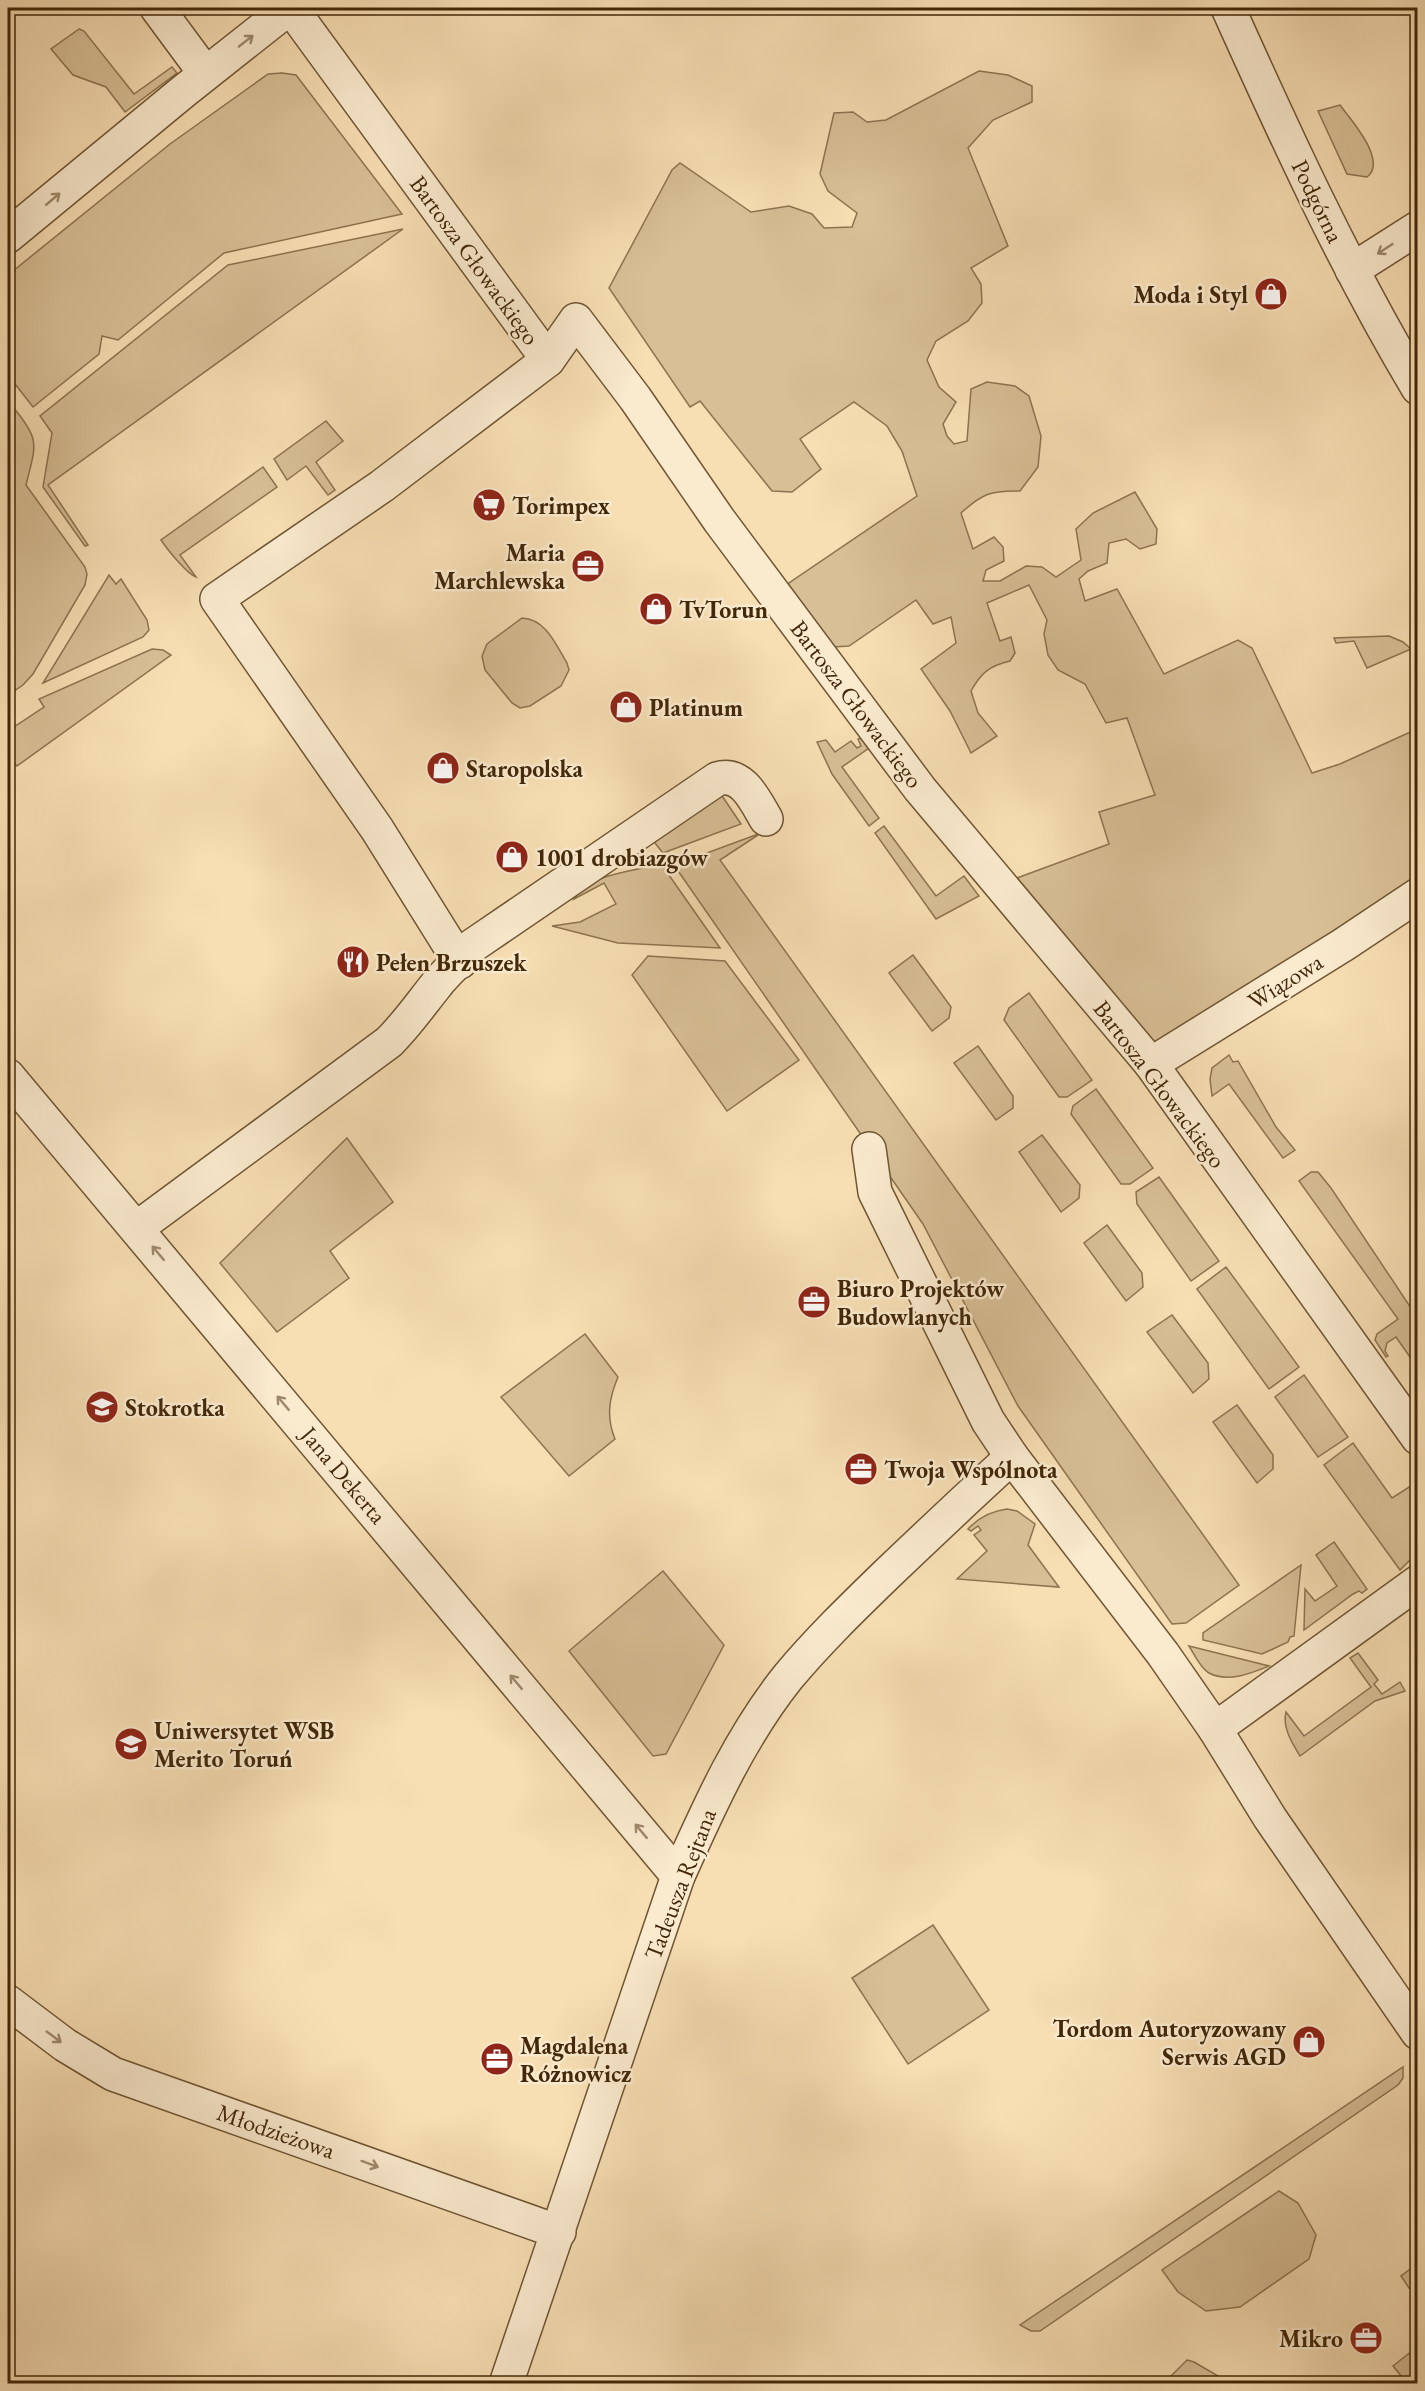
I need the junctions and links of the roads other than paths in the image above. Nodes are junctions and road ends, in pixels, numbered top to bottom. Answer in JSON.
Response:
{"nodes":[{"id":1,"x":157,"y":8,"type":"edge"},
{"id":2,"x":290,"y":8,"type":"edge"},
{"id":3,"x":1228,"y":8,"type":"edge"},
{"id":4,"x":205,"y":73,"type":"junction"},
{"id":5,"x":1418,"y":228,"type":"edge"},
{"id":6,"x":8,"y":236,"type":"edge"},
{"id":7,"x":1352,"y":270,"type":"junction"},
{"id":8,"x":548,"y":360,"type":"junction"},
{"id":9,"x":1418,"y":388,"type":"edge"},
{"id":10,"x":766,"y":819,"type":"dead end"},
{"id":11,"x":1418,"y":895,"type":"edge"},
{"id":12,"x":460,"y":962,"type":"junction"},
{"id":13,"x":1151,"y":1064,"type":"junction"},
{"id":14,"x":8,"y":1076,"type":"edge"},
{"id":15,"x":868,"y":1149,"type":"dead end"},
{"id":16,"x":137,"y":1228,"type":"junction"},
{"id":17,"x":1418,"y":1438,"type":"edge"},
{"id":18,"x":1005,"y":1464,"type":"junction"},
{"id":19,"x":1418,"y":1582,"type":"edge"},
{"id":20,"x":1215,"y":1729,"type":"junction"},
{"id":21,"x":678,"y":1876,"type":"junction"},
{"id":22,"x":8,"y":2002,"type":"edge"},
{"id":23,"x":1418,"y":2033,"type":"edge"},
{"id":24,"x":559,"y":2232,"type":"junction"},
{"id":25,"x":506,"y":2384,"type":"edge"}],
"edges":[{"from":1,"to":4,"type":"street"},
{"from":4,"to":2,"type":"street","one_way":true},
{"from":2,"to":8,"type":"street","name":"Bartosza Głowackiego"},
{"from":3,"to":7,"type":"street","name":"Podgórna"},
{"from":6,"to":4,"type":"street","one_way":true},
{"from":5,"to":7,"type":"street","one_way":true},
{"from":7,"to":9,"type":"street","name":"Podgórna"},
{"from":8,"to":12,"type":"street"},
{"from":8,"to":13,"type":"street","name":"Bartosza Głowackiego"},
{"from":10,"to":12,"type":"street"},
{"from":11,"to":13,"type":"street","name":"Wiązowa"},
{"from":12,"to":16,"type":"street"},
{"from":13,"to":17,"type":"street","name":"Bartosza Głowackiego"},
{"from":14,"to":16,"type":"street","name":"Jana Dekerta"},
{"from":15,"to":18,"type":"street"},
{"from":21,"to":16,"type":"street","name":"Jana Dekerta","one_way":true},
{"from":18,"to":20,"type":"street"},
{"from":18,"to":21,"type":"street","name":"Tadeusza Rejtana"},
{"from":19,"to":20,"type":"street"},
{"from":20,"to":23,"type":"street"},
{"from":21,"to":24,"type":"street","name":"Tadeusza Rejtana"},
{"from":22,"to":24,"type":"street","name":"Młodzieżowa","one_way":true},
{"from":24,"to":25,"type":"street","name":"Tadeusza Rejtana"}]}
